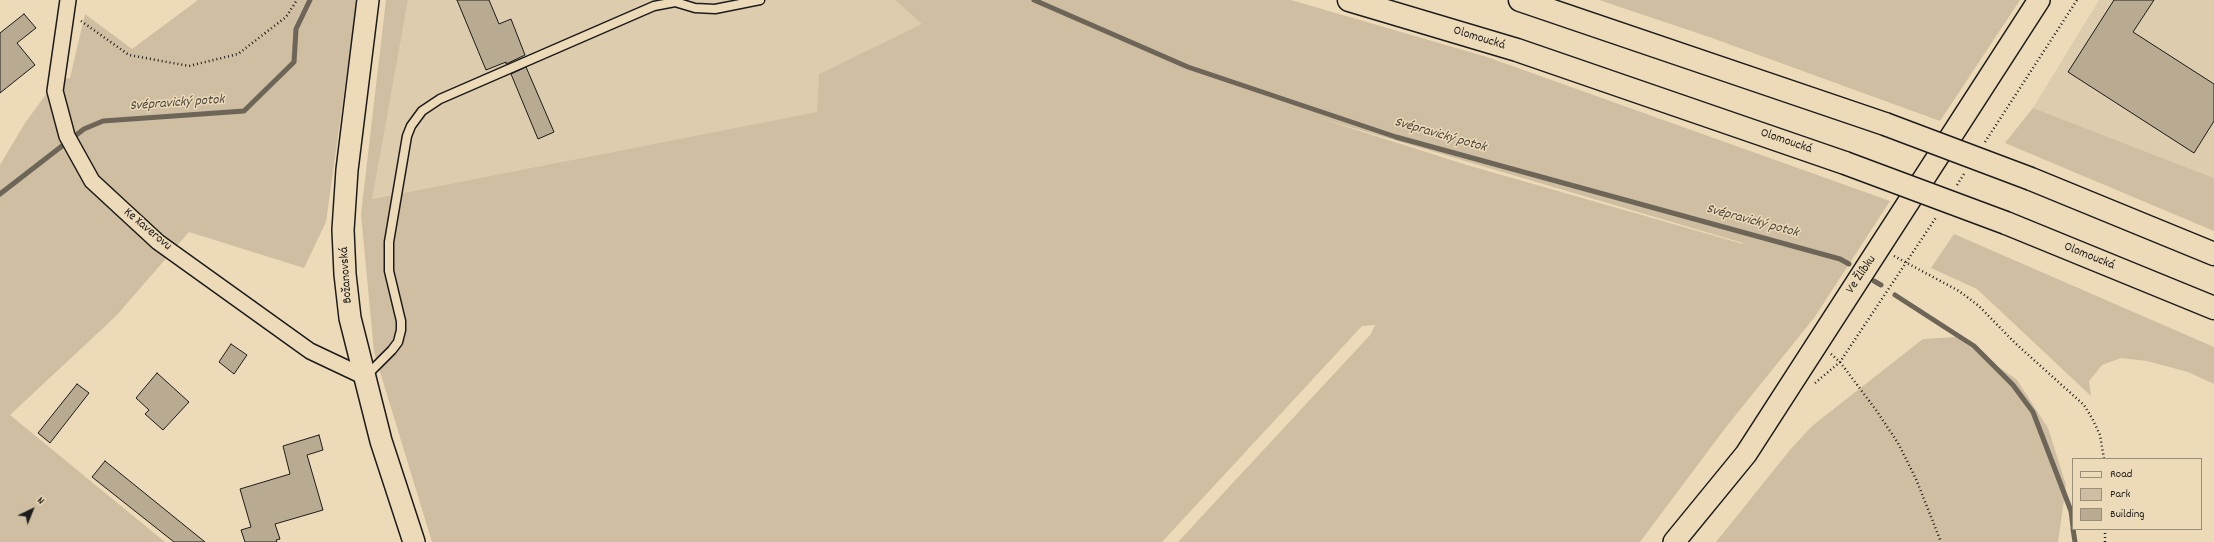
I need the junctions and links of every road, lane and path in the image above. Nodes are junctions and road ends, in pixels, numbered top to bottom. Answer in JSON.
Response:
{"nodes":[{"id":1,"x":297,"y":0,"type":"edge"},
{"id":2,"x":368,"y":0,"type":"edge"},
{"id":3,"x":760,"y":0,"type":"edge"},
{"id":4,"x":1349,"y":0,"type":"edge"},
{"id":5,"x":1520,"y":0,"type":"edge"},
{"id":6,"x":2039,"y":0,"type":"edge"},
{"id":7,"x":68,"y":5,"type":"edge"},
{"id":8,"x":1880,"y":247,"type":"junction"},
{"id":9,"x":2214,"y":254,"type":"edge"},
{"id":10,"x":2214,"y":308,"type":"edge"},
{"id":11,"x":1817,"y":342,"type":"junction"},
{"id":12,"x":364,"y":377,"type":"junction"},
{"id":13,"x":2104,"y":458,"type":"edge"},
{"id":14,"x":2106,"y":530,"type":"edge"},
{"id":15,"x":414,"y":542,"type":"edge"},
{"id":16,"x":1674,"y":542,"type":"edge"},
{"id":17,"x":1941,"y":542,"type":"edge"},
{"id":18,"x":2105,"y":542,"type":"edge"}],
"edges":[{"from":1,"to":7,"type":"path"},
{"from":2,"to":12,"type":"street","name":"Božanovská"},
{"from":3,"to":12,"type":"lane"},
{"from":4,"to":10,"type":"highway","name":"Olomoucká","bridge":true},
{"from":5,"to":9,"type":"highway","bridge":true},
{"from":6,"to":8,"type":"street","name":"Ve Žlíbku"},
{"from":7,"to":12,"type":"street","name":"Ke Xaverovu"},
{"from":8,"to":11,"type":"street","name":"Ve Žlíbku"},
{"from":8,"to":13,"type":"path"},
{"from":11,"to":16,"type":"street","name":"Ve Žlíbku"},
{"from":11,"to":17,"type":"path"},
{"from":12,"to":15,"type":"street","name":"Božanovská"},
{"from":14,"to":18,"type":"path"}]}
